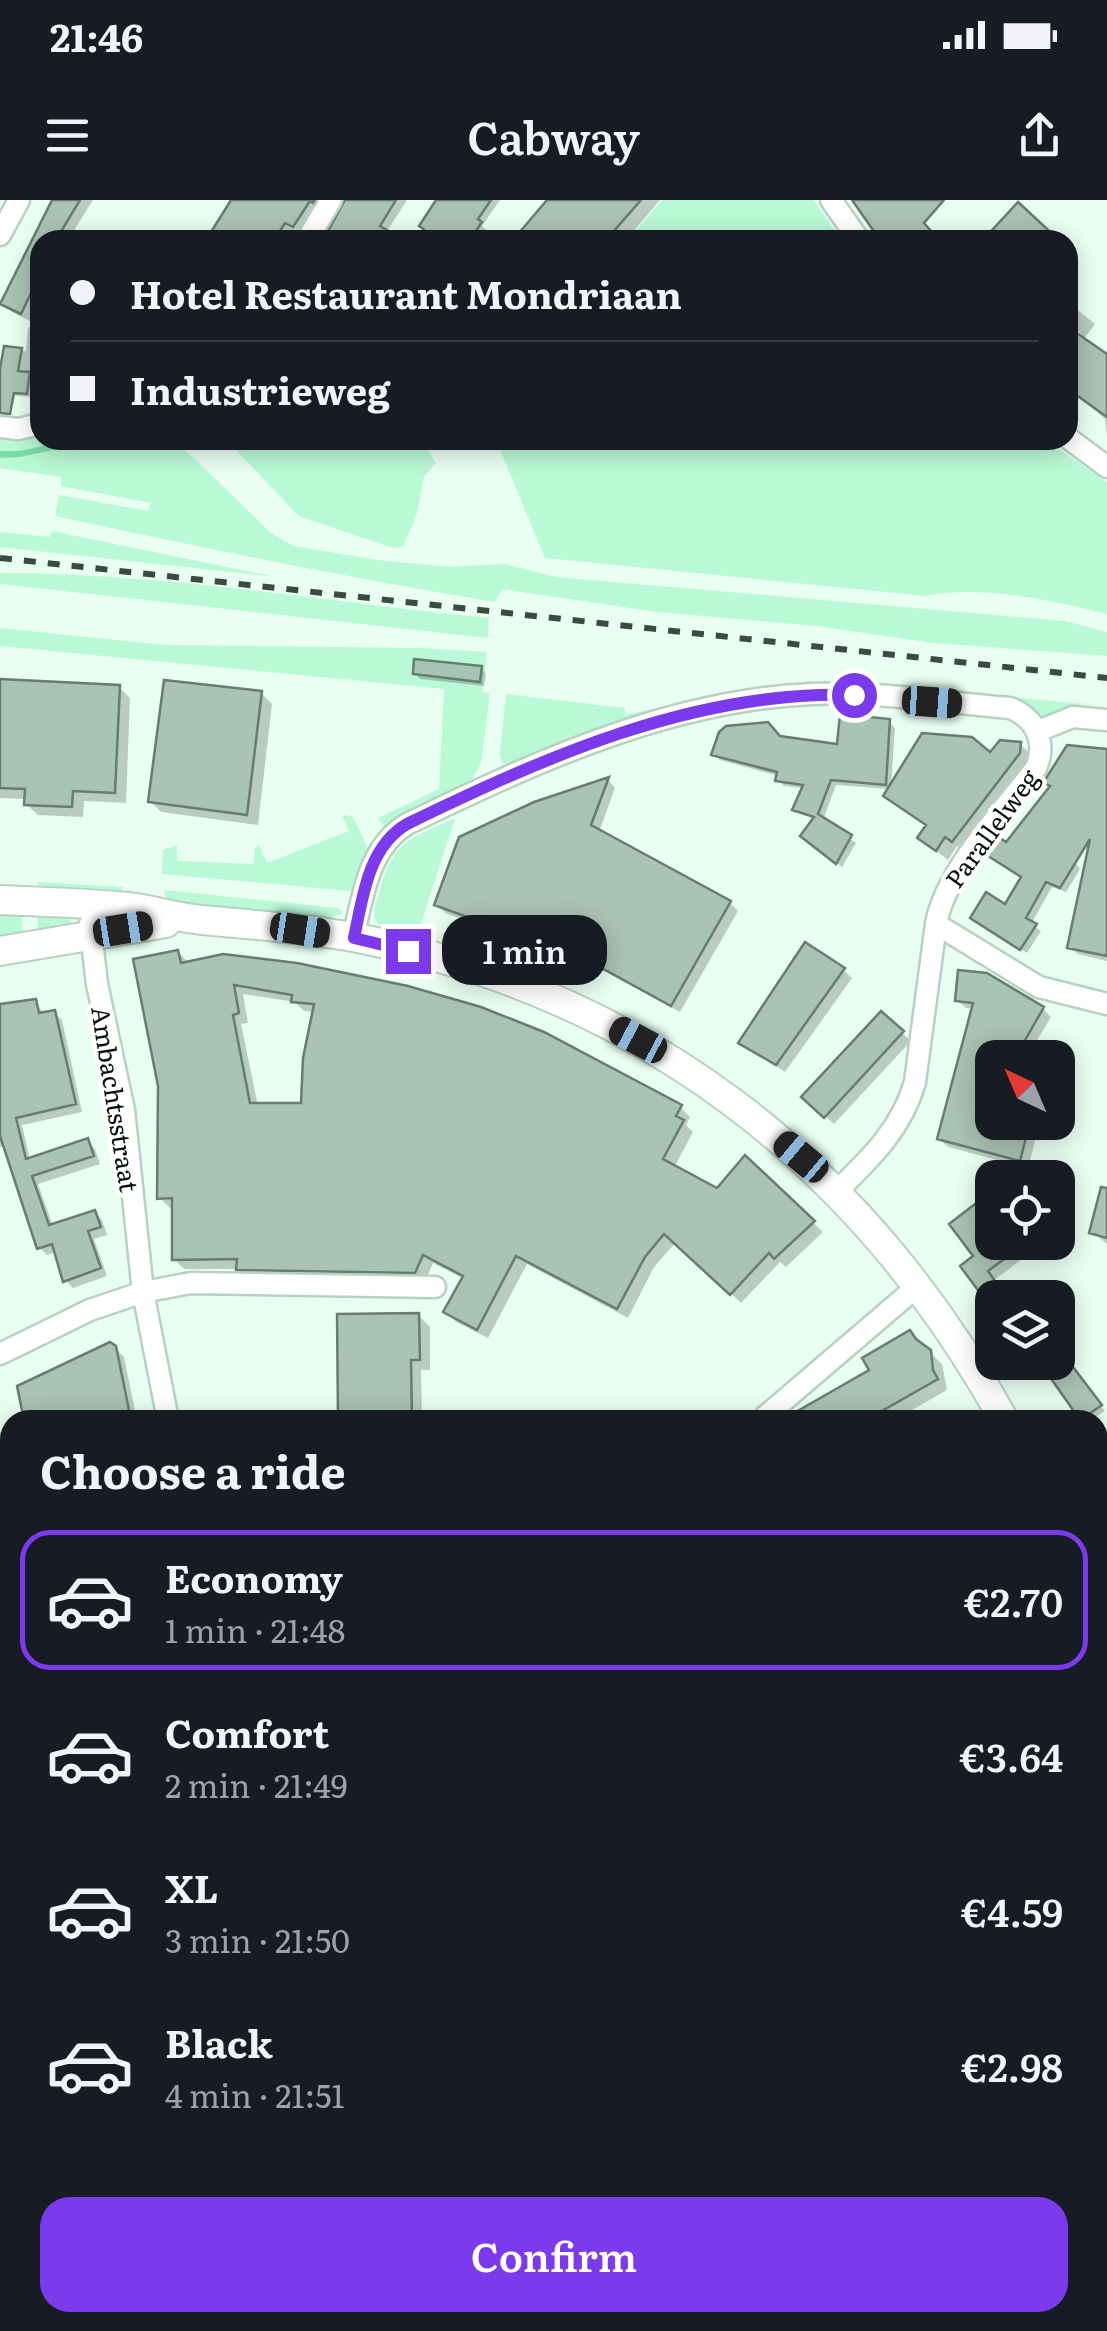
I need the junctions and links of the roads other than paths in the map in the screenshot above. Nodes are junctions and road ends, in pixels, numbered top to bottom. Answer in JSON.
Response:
{"nodes":[{"id":1,"x":19,"y":200,"type":"edge"},
{"id":2,"x":331,"y":200,"type":"edge"},
{"id":3,"x":831,"y":200,"type":"edge"},
{"id":4,"x":312,"y":230,"type":"edge"},
{"id":5,"x":852,"y":230,"type":"edge"},
{"id":6,"x":0,"y":235,"type":"edge"},
{"id":7,"x":30,"y":426,"type":"edge"},
{"id":8,"x":0,"y":427,"type":"edge"},
{"id":9,"x":1078,"y":445,"type":"edge"},
{"id":10,"x":1107,"y":467,"type":"edge"},
{"id":11,"x":1107,"y":720,"type":"edge"},
{"id":12,"x":1038,"y":731,"type":"junction"},
{"id":13,"x":0,"y":900,"type":"edge"},
{"id":14,"x":91,"y":906,"type":"junction"},
{"id":15,"x":197,"y":920,"type":"junction"},
{"id":16,"x":936,"y":924,"type":"junction"},
{"id":17,"x":88,"y":936,"type":"junction"},
{"id":18,"x":354,"y":938,"type":"junction"},
{"id":19,"x":0,"y":951,"type":"edge"},
{"id":20,"x":1107,"y":1004,"type":"edge"},
{"id":21,"x":838,"y":1191,"type":"junction"},
{"id":22,"x":920,"y":1285,"type":"junction"},
{"id":23,"x":434,"y":1287,"type":"dead end"},
{"id":24,"x":143,"y":1292,"type":"junction"},
{"id":25,"x":0,"y":1354,"type":"edge"},
{"id":26,"x":166,"y":1410,"type":"edge"},
{"id":27,"x":773,"y":1410,"type":"edge"},
{"id":28,"x":998,"y":1410,"type":"edge"}],
"edges":[{"from":1,"to":6,"type":"street"},
{"from":2,"to":4,"type":"street"},
{"from":3,"to":5,"type":"street"},
{"from":7,"to":8,"type":"street"},
{"from":9,"to":10,"type":"street"},
{"from":11,"to":12,"type":"street","name":"Parallelweg"},
{"from":12,"to":16,"type":"street","name":"Parallelweg"},
{"from":12,"to":18,"type":"street","name":"Parallelweg"},
{"from":13,"to":14,"type":"street"},
{"from":14,"to":15,"type":"street"},
{"from":14,"to":17,"type":"street","name":"Ambachtsstraat"},
{"from":15,"to":17,"type":"street"},
{"from":15,"to":18,"type":"street"},
{"from":16,"to":20,"type":"street"},
{"from":16,"to":21,"type":"street","name":"Parallelweg"},
{"from":17,"to":19,"type":"street"},
{"from":17,"to":24,"type":"street","name":"Ambachtsstraat"},
{"from":18,"to":21,"type":"street"},
{"from":21,"to":22,"type":"street"},
{"from":22,"to":27,"type":"street"},
{"from":22,"to":28,"type":"street"},
{"from":23,"to":24,"type":"street"},
{"from":24,"to":25,"type":"street"},
{"from":24,"to":26,"type":"street","name":"Ambachtsstraat"}]}
